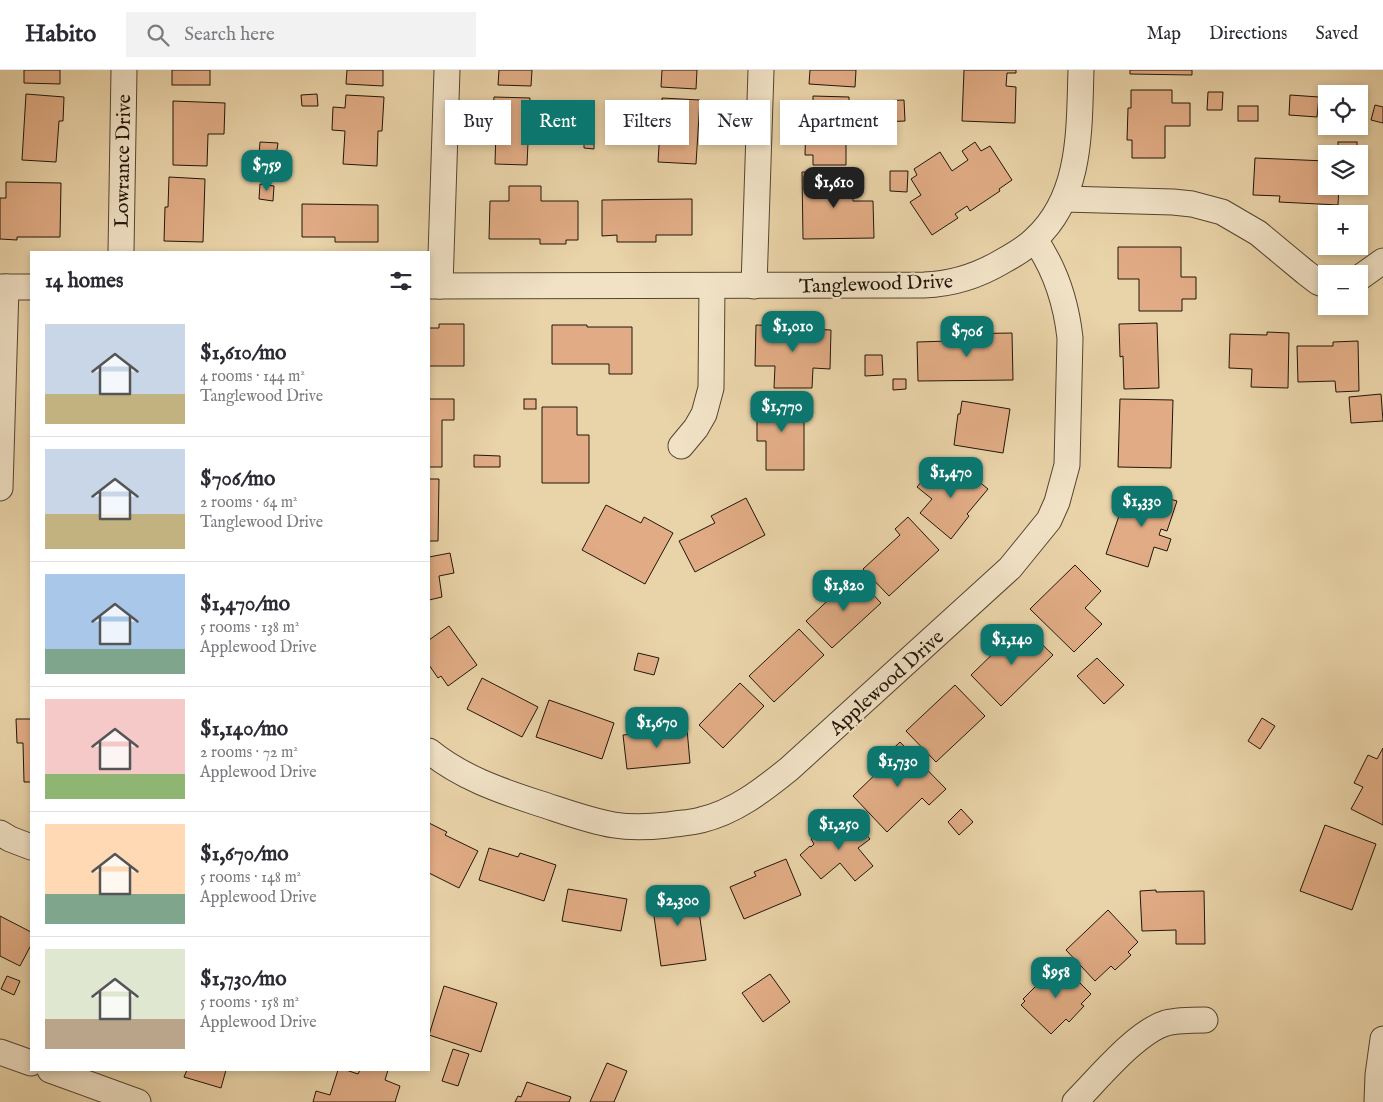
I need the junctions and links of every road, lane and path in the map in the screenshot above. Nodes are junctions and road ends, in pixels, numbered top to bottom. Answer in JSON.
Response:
{"nodes":[{"id":1,"x":124,"y":70,"type":"edge"},
{"id":2,"x":447,"y":70,"type":"edge"},
{"id":3,"x":761,"y":70,"type":"edge"},
{"id":4,"x":1080,"y":70,"type":"edge"},
{"id":5,"x":1064,"y":199,"type":"junction"},
{"id":6,"x":1035,"y":240,"type":"junction"},
{"id":7,"x":121,"y":251,"type":"edge"},
{"id":8,"x":1383,"y":261,"type":"edge"},
{"id":9,"x":1368,"y":272,"type":"edge"},
{"id":10,"x":1318,"y":282,"type":"edge"},
{"id":11,"x":435,"y":286,"type":"edge"},
{"id":12,"x":712,"y":286,"type":"junction"},
{"id":13,"x":754,"y":286,"type":"junction"},
{"id":14,"x":3,"y":287,"type":"edge"},
{"id":15,"x":30,"y":287,"type":"edge"},
{"id":16,"x":681,"y":446,"type":"dead end"},
{"id":17,"x":0,"y":488,"type":"edge"},
{"id":18,"x":430,"y":751,"type":"edge"},
{"id":19,"x":0,"y":833,"type":"edge"},
{"id":20,"x":30,"y":847,"type":"edge"},
{"id":21,"x":1205,"y":1020,"type":"dead end"},
{"id":22,"x":1383,"y":1039,"type":"edge"},
{"id":23,"x":0,"y":1052,"type":"edge"},
{"id":24,"x":30,"y":1063,"type":"edge"},
{"id":25,"x":53,"y":1071,"type":"edge"},
{"id":26,"x":138,"y":1102,"type":"edge"},
{"id":27,"x":1075,"y":1102,"type":"edge"},
{"id":28,"x":1377,"y":1102,"type":"edge"}],
"edges":[{"from":1,"to":7,"type":"street","name":"Lowrance Drive"},
{"from":2,"to":11,"type":"street"},
{"from":3,"to":13,"type":"street"},
{"from":4,"to":5,"type":"street","name":"Tanglewood Drive"},
{"from":5,"to":6,"type":"street","name":"Tanglewood Drive"},
{"from":5,"to":10,"type":"street"},
{"from":6,"to":13,"type":"street","name":"Tanglewood Drive"},
{"from":6,"to":18,"type":"street","name":"Applewood Drive"},
{"from":8,"to":9,"type":"street"},
{"from":11,"to":12,"type":"street","name":"Tanglewood Drive"},
{"from":12,"to":13,"type":"street","name":"Tanglewood Drive"},
{"from":12,"to":16,"type":"street"},
{"from":14,"to":15,"type":"street"},
{"from":14,"to":17,"type":"street"},
{"from":19,"to":20,"type":"street"},
{"from":21,"to":27,"type":"street"},
{"from":22,"to":28,"type":"street"},
{"from":23,"to":24,"type":"street"},
{"from":25,"to":26,"type":"street"}]}
